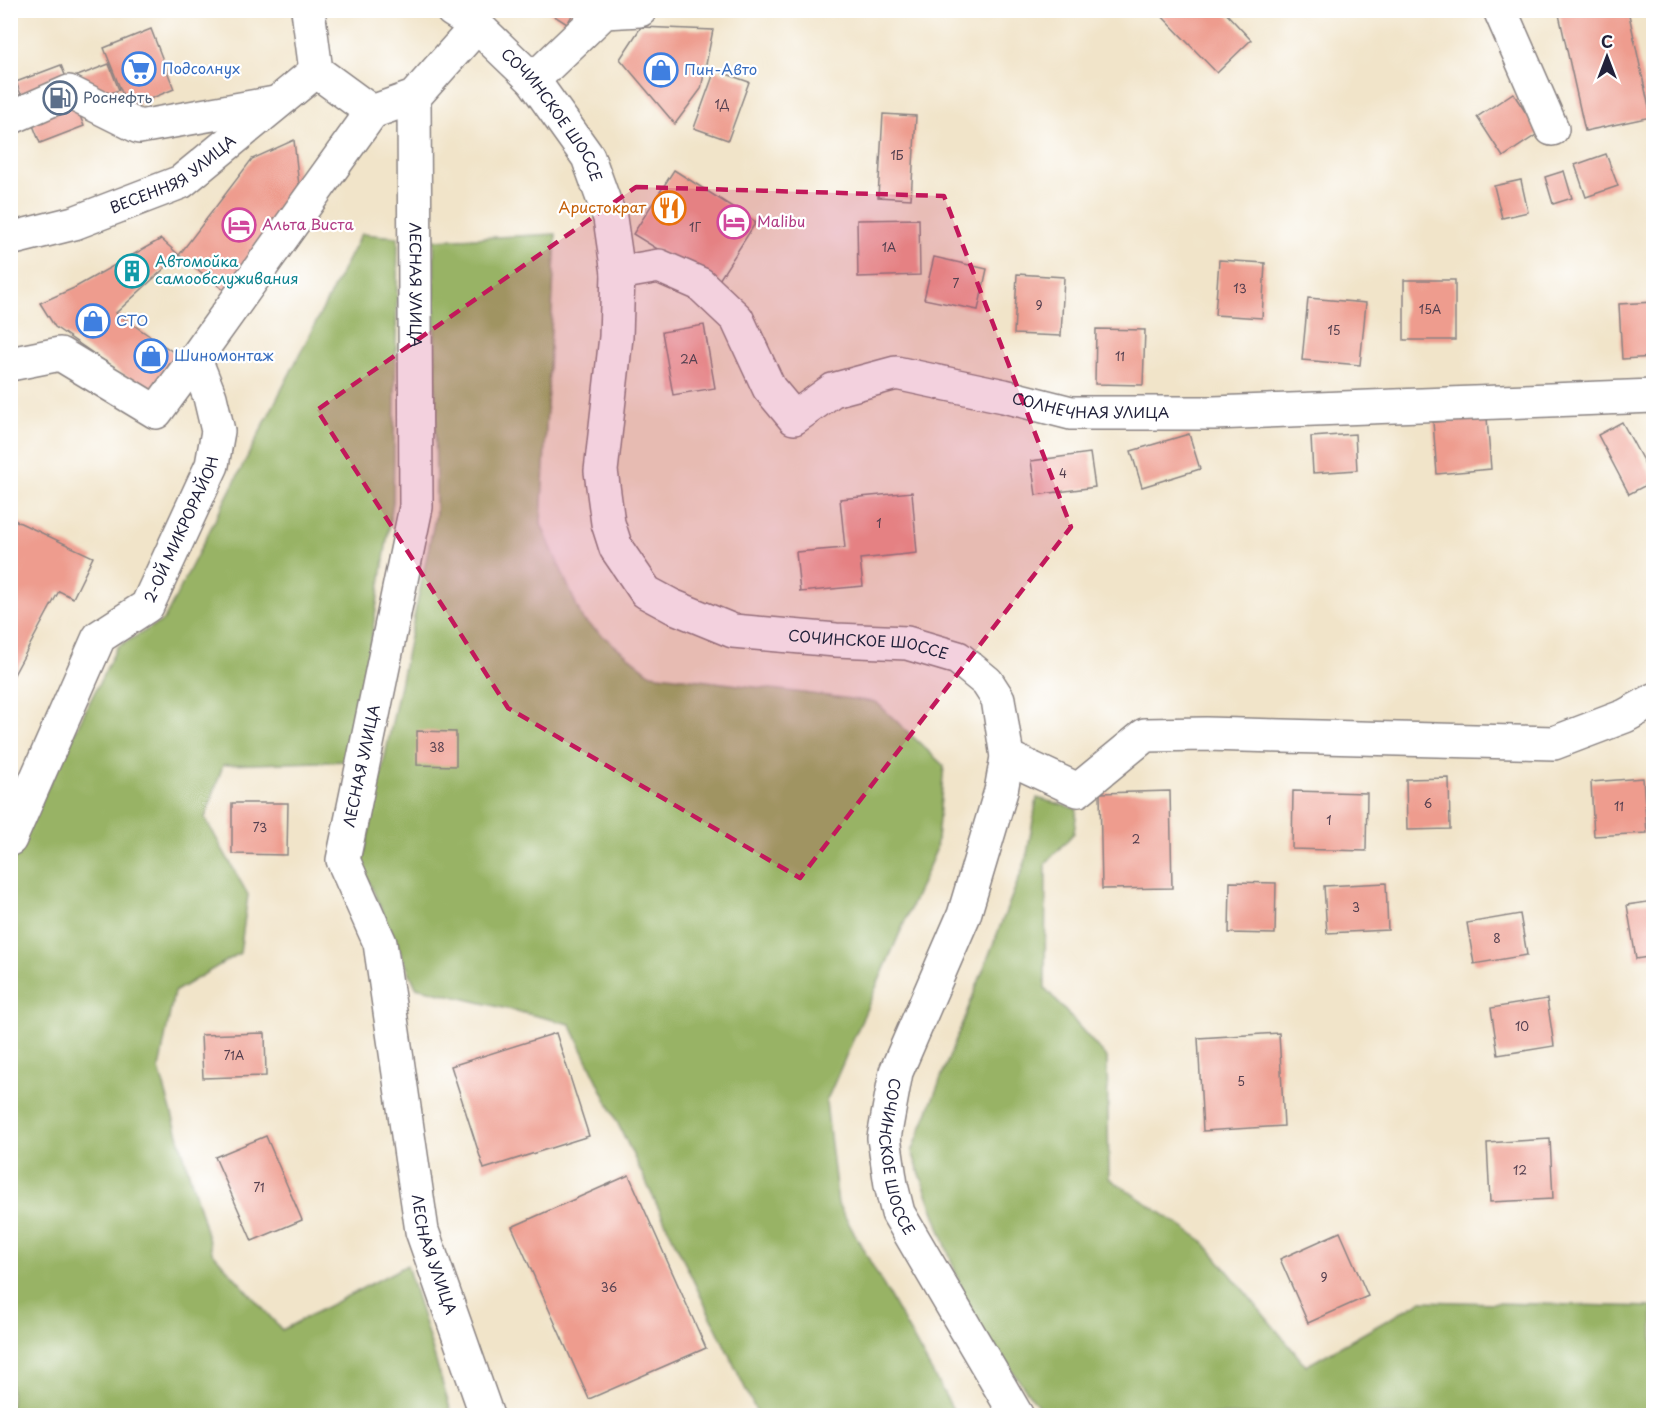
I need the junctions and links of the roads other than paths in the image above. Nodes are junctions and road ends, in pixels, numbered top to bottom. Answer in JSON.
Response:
{"nodes":[{"id":1,"x":308,"y":10,"type":"edge"},
{"id":2,"x":640,"y":10,"type":"edge"},
{"id":3,"x":1500,"y":10,"type":"edge"},
{"id":4,"x":605,"y":11,"type":"edge"},
{"id":5,"x":465,"y":16,"type":"edge"},
{"id":6,"x":316,"y":71,"type":"junction"},
{"id":7,"x":533,"y":80,"type":"junction"},
{"id":8,"x":414,"y":97,"type":"junction"},
{"id":9,"x":276,"y":102,"type":"junction"},
{"id":10,"x":372,"y":112,"type":"junction"},
{"id":11,"x":10,"y":118,"type":"edge"},
{"id":12,"x":1552,"y":129,"type":"dead end"},
{"id":13,"x":10,"y":240,"type":"edge"},
{"id":14,"x":618,"y":273,"type":"junction"},
{"id":15,"x":195,"y":359,"type":"junction"},
{"id":16,"x":10,"y":364,"type":"edge"},
{"id":17,"x":1653,"y":396,"type":"edge"},
{"id":18,"x":1653,"y":700,"type":"edge"},
{"id":19,"x":1007,"y":757,"type":"junction"},
{"id":20,"x":10,"y":838,"type":"edge"},
{"id":21,"x":487,"y":1416,"type":"edge"},
{"id":22,"x":1017,"y":1416,"type":"edge"}],
"edges":[{"from":1,"to":6,"type":"main road"},
{"from":2,"to":4,"type":"main road"},
{"from":3,"to":12,"type":"main road"},
{"from":4,"to":7,"type":"main road"},
{"from":5,"to":7,"type":"main road","name":"СОЧИНСКОЕ ШОССЕ"},
{"from":5,"to":8,"type":"main road"},
{"from":6,"to":9,"type":"main road","name":"ВЕСЕННЯЯ УЛИЦА"},
{"from":6,"to":10,"type":"main road"},
{"from":7,"to":14,"type":"main road","name":"СОЧИНСКОЕ ШОССЕ"},
{"from":8,"to":10,"type":"main road"},
{"from":8,"to":21,"type":"main road","name":"ЛЕСНАЯ УЛИЦА"},
{"from":9,"to":11,"type":"main road"},
{"from":9,"to":13,"type":"main road","name":"ВЕСЕННЯЯ УЛИЦА"},
{"from":10,"to":15,"type":"main road"},
{"from":14,"to":17,"type":"main road","name":"СОЛНЕЧНАЯ УЛИЦА"},
{"from":14,"to":19,"type":"main road","name":"СОЧИНСКОЕ ШОССЕ"},
{"from":15,"to":16,"type":"main road"},
{"from":15,"to":20,"type":"main road","name":"2-ОЙ МИКРОРАЙОН"},
{"from":18,"to":19,"type":"main road"},
{"from":19,"to":22,"type":"main road","name":"СОЧИНСКОЕ ШОССЕ"}]}
